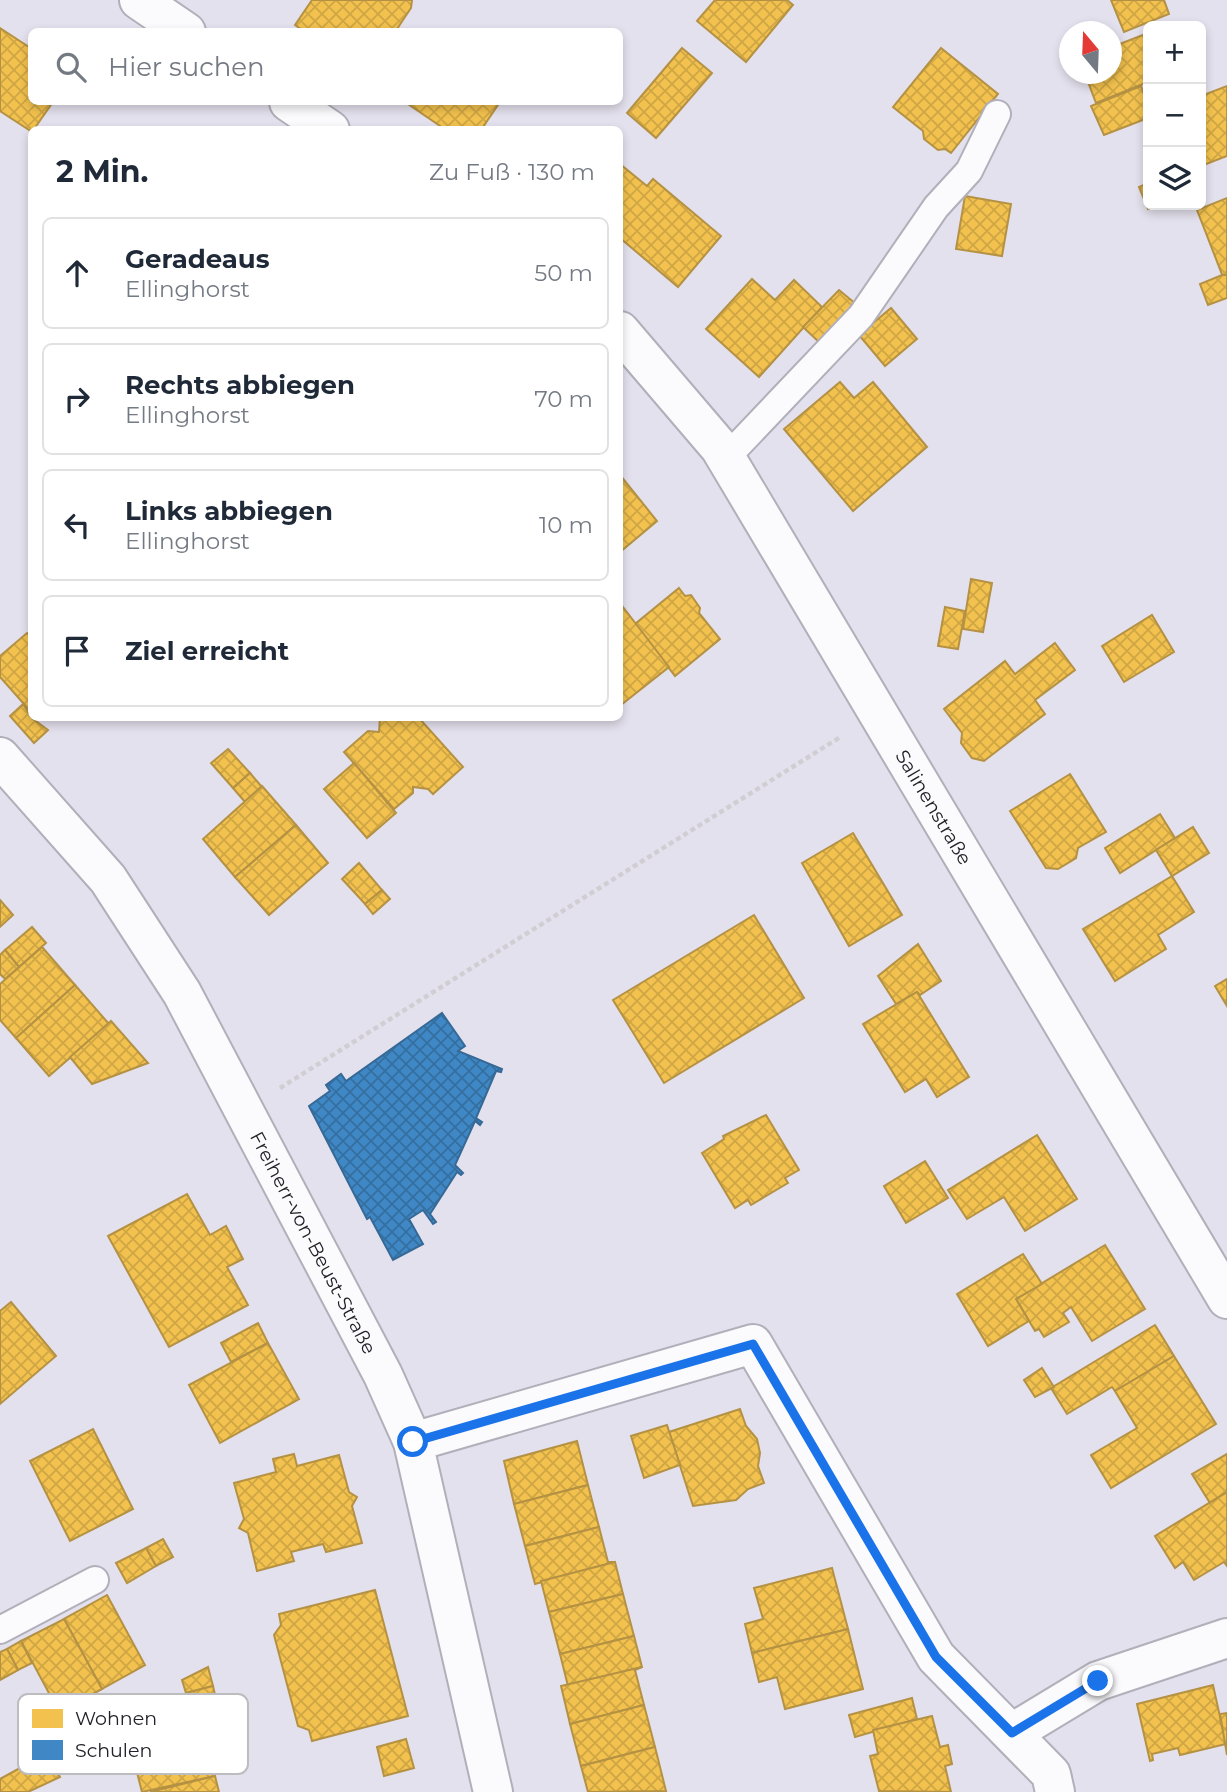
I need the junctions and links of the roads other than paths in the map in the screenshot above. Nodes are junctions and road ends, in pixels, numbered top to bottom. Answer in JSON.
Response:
{"nodes":[{"id":1,"x":139,"y":0,"type":"edge"},
{"id":2,"x":180,"y":28,"type":"edge"},
{"id":3,"x":293,"y":105,"type":"edge"},
{"id":4,"x":997,"y":114,"type":"dead end"},
{"id":5,"x":324,"y":126,"type":"edge"},
{"id":6,"x":623,"y":335,"type":"edge"},
{"id":7,"x":726,"y":458,"type":"junction"},
{"id":8,"x":0,"y":757,"type":"edge"},
{"id":9,"x":1227,"y":1299,"type":"edge"},
{"id":10,"x":413,"y":1442,"type":"junction"},
{"id":11,"x":95,"y":1580,"type":"dead end"},
{"id":12,"x":0,"y":1630,"type":"edge"},
{"id":13,"x":1227,"y":1638,"type":"edge"},
{"id":14,"x":1012,"y":1733,"type":"junction"},
{"id":15,"x":494,"y":1792,"type":"edge"},
{"id":16,"x":1055,"y":1792,"type":"edge"}],
"edges":[{"from":1,"to":2,"type":"street"},
{"from":3,"to":5,"type":"street"},
{"from":4,"to":7,"type":"lane"},
{"from":6,"to":7,"type":"street","name":"Salinenstraße"},
{"from":7,"to":9,"type":"street","name":"Salinenstraße"},
{"from":8,"to":10,"type":"street","name":"Freiherr-von-Beust-Straße"},
{"from":10,"to":14,"type":"street"},
{"from":10,"to":15,"type":"street","name":"Freiherr-von-Beust-Straße"},
{"from":11,"to":12,"type":"lane"},
{"from":13,"to":14,"type":"street"},
{"from":14,"to":16,"type":"street"}]}
